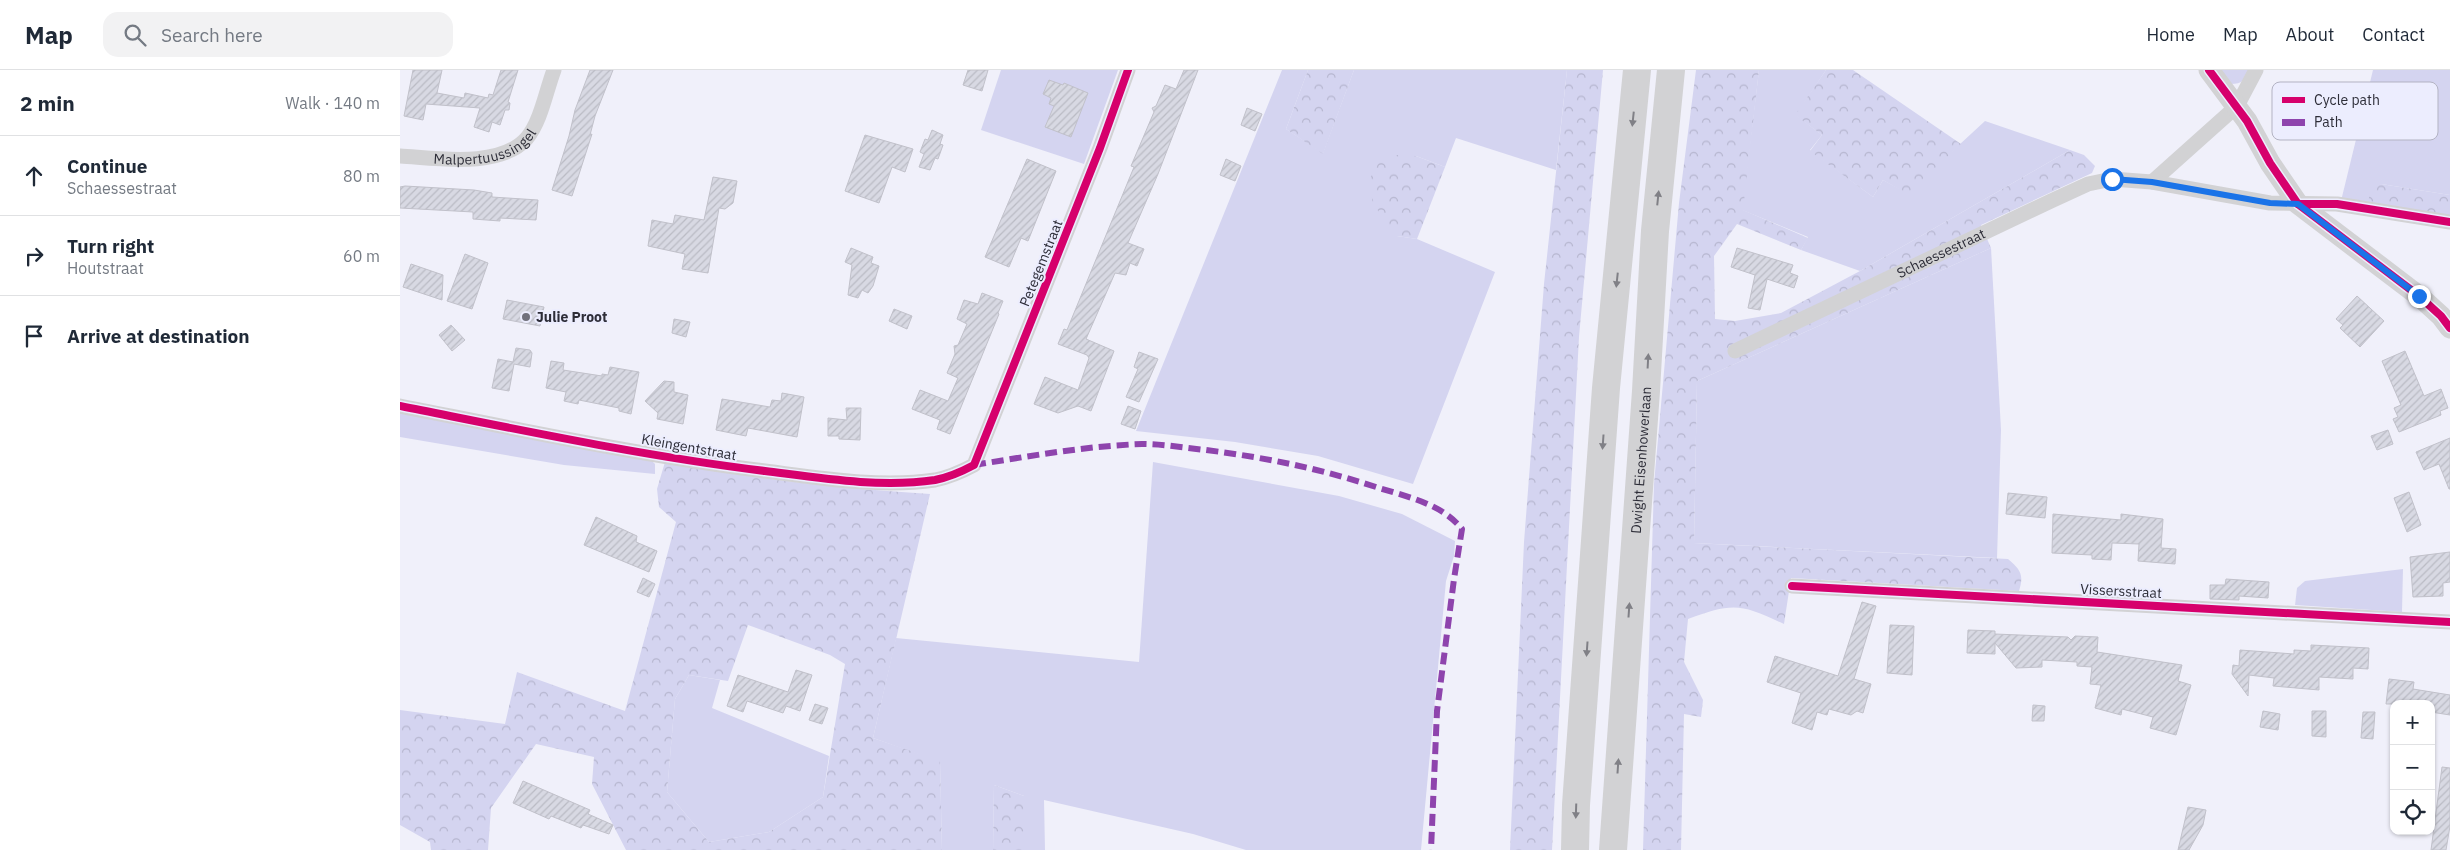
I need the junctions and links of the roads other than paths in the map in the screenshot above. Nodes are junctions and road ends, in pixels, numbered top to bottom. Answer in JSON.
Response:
{"nodes":[{"id":1,"x":554,"y":70,"type":"edge"},
{"id":2,"x":1128,"y":70,"type":"edge"},
{"id":3,"x":1637,"y":70,"type":"edge"},
{"id":4,"x":1671,"y":70,"type":"edge"},
{"id":5,"x":2209,"y":70,"type":"edge"},
{"id":6,"x":2256,"y":70,"type":"edge"},
{"id":7,"x":2237,"y":106,"type":"junction"},
{"id":8,"x":400,"y":156,"type":"edge"},
{"id":9,"x":2152,"y":182,"type":"junction"},
{"id":10,"x":2298,"y":204,"type":"junction"},
{"id":11,"x":2450,"y":222,"type":"edge"},
{"id":12,"x":2450,"y":328,"type":"edge"},
{"id":13,"x":1735,"y":352,"type":"dead end"},
{"id":14,"x":400,"y":406,"type":"edge"},
{"id":15,"x":974,"y":465,"type":"joint"},
{"id":16,"x":1792,"y":586,"type":"dead end"},
{"id":17,"x":2450,"y":622,"type":"edge"},
{"id":18,"x":1575,"y":850,"type":"edge"},
{"id":19,"x":1613,"y":850,"type":"edge"}],
"edges":[{"from":1,"to":8,"type":"street","name":"Malpertuussingel"},
{"from":2,"to":15,"type":"street","name":"Petegemstraat"},
{"from":3,"to":18,"type":"highway","one_way":true},
{"from":19,"to":4,"type":"highway","name":"Dwight Eisenhowerlaan","one_way":true},
{"from":5,"to":7,"type":"street"},
{"from":6,"to":7,"type":"street"},
{"from":7,"to":9,"type":"street"},
{"from":7,"to":10,"type":"street"},
{"from":9,"to":10,"type":"street","name":"Schaessestraat"},
{"from":9,"to":13,"type":"street","name":"Schaessestraat"},
{"from":10,"to":11,"type":"street","name":"Schaessestraat"},
{"from":10,"to":12,"type":"street"},
{"from":14,"to":15,"type":"street","name":"Kleingentstraat"},
{"from":16,"to":17,"type":"street","name":"Vissersstraat"}]}
